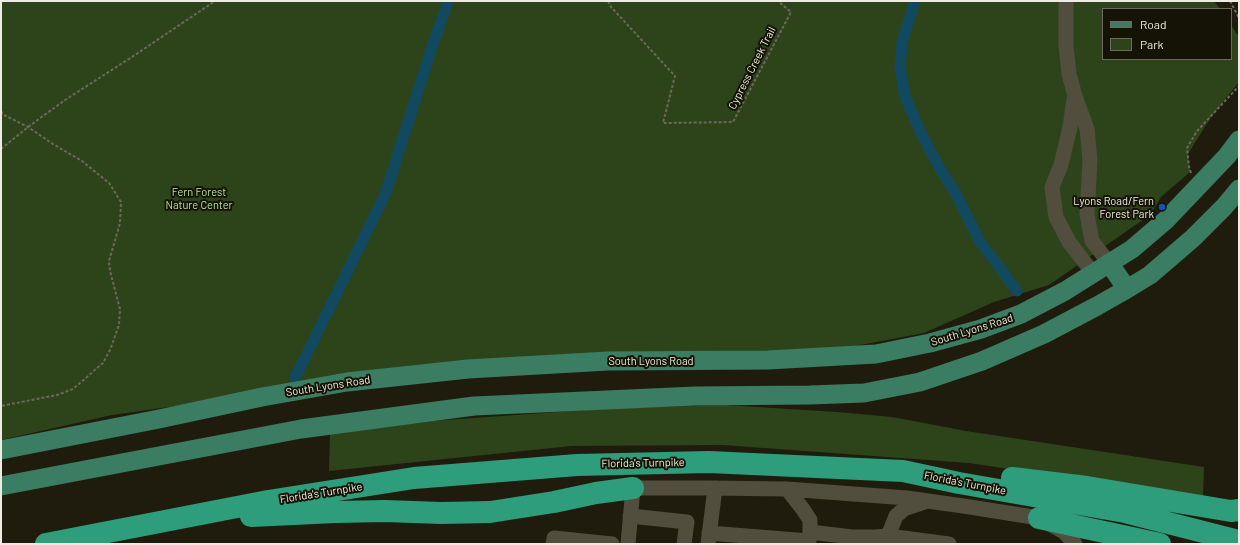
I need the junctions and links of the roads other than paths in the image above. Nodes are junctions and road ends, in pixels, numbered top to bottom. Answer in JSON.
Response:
{"nodes":[{"id":1,"x":1066,"y":1,"type":"edge"},
{"id":2,"x":1075,"y":96,"type":"junction"},
{"id":3,"x":1239,"y":140,"type":"edge"},
{"id":4,"x":1239,"y":190,"type":"edge"},
{"id":5,"x":1239,"y":196,"type":"edge"},
{"id":6,"x":1211,"y":220,"type":"junction"},
{"id":7,"x":1101,"y":268,"type":"junction"},
{"id":8,"x":1127,"y":289,"type":"junction"},
{"id":9,"x":1110,"y":299,"type":"junction"},
{"id":10,"x":1,"y":450,"type":"edge"},
{"id":11,"x":903,"y":471,"type":"junction"},
{"id":12,"x":1,"y":486,"type":"edge"},
{"id":13,"x":633,"y":488,"type":"junction"},
{"id":14,"x":715,"y":488,"type":"junction"},
{"id":15,"x":788,"y":489,"type":"junction"},
{"id":16,"x":930,"y":501,"type":"junction"},
{"id":17,"x":1239,"y":510,"type":"edge"},
{"id":18,"x":200,"y":514,"type":"junction"},
{"id":19,"x":630,"y":516,"type":"junction"},
{"id":20,"x":1039,"y":518,"type":"junction"},
{"id":21,"x":709,"y":538,"type":"edge"},
{"id":22,"x":809,"y":539,"type":"edge"},
{"id":23,"x":888,"y":540,"type":"edge"},
{"id":24,"x":852,"y":541,"type":"edge"},
{"id":25,"x":1239,"y":541,"type":"edge"},
{"id":26,"x":46,"y":544,"type":"edge"},
{"id":27,"x":553,"y":544,"type":"edge"},
{"id":28,"x":612,"y":544,"type":"edge"},
{"id":29,"x":628,"y":544,"type":"edge"},
{"id":30,"x":684,"y":544,"type":"edge"},
{"id":31,"x":948,"y":544,"type":"edge"},
{"id":32,"x":1075,"y":544,"type":"edge"},
{"id":33,"x":1160,"y":544,"type":"edge"}],
"edges":[{"from":1,"to":2,"type":"lane"},
{"from":2,"to":7,"type":"lane"},
{"from":2,"to":7,"type":"lane"},
{"from":3,"to":7,"type":"main road","name":"South Lyons Road"},
{"from":4,"to":6,"type":"main road"},
{"from":5,"to":6,"type":"main road"},
{"from":6,"to":8,"type":"main road"},
{"from":7,"to":8,"type":"main road"},
{"from":7,"to":9,"type":"main road"},
{"from":7,"to":10,"type":"main road","name":"South Lyons Road"},
{"from":8,"to":9,"type":"main road"},
{"from":9,"to":12,"type":"main road"},
{"from":11,"to":17,"type":"highway"},
{"from":11,"to":18,"type":"highway","name":"Florida's Turnpike"},
{"from":11,"to":25,"type":"highway","name":"Florida's Turnpike"},
{"from":13,"to":14,"type":"lane"},
{"from":13,"to":18,"type":"highway"},
{"from":13,"to":19,"type":"lane"},
{"from":14,"to":15,"type":"lane"},
{"from":14,"to":21,"type":"lane"},
{"from":15,"to":16,"type":"lane"},
{"from":15,"to":22,"type":"lane"},
{"from":16,"to":20,"type":"lane"},
{"from":16,"to":23,"type":"lane"},
{"from":18,"to":26,"type":"highway","name":"Florida's Turnpike"},
{"from":19,"to":29,"type":"lane"},
{"from":19,"to":30,"type":"lane"},
{"from":20,"to":32,"type":"lane"},
{"from":20,"to":33,"type":"highway"},
{"from":21,"to":22,"type":"lane"},
{"from":22,"to":24,"type":"lane"},
{"from":23,"to":24,"type":"lane"},
{"from":23,"to":31,"type":"lane"},
{"from":27,"to":28,"type":"lane"}]}
